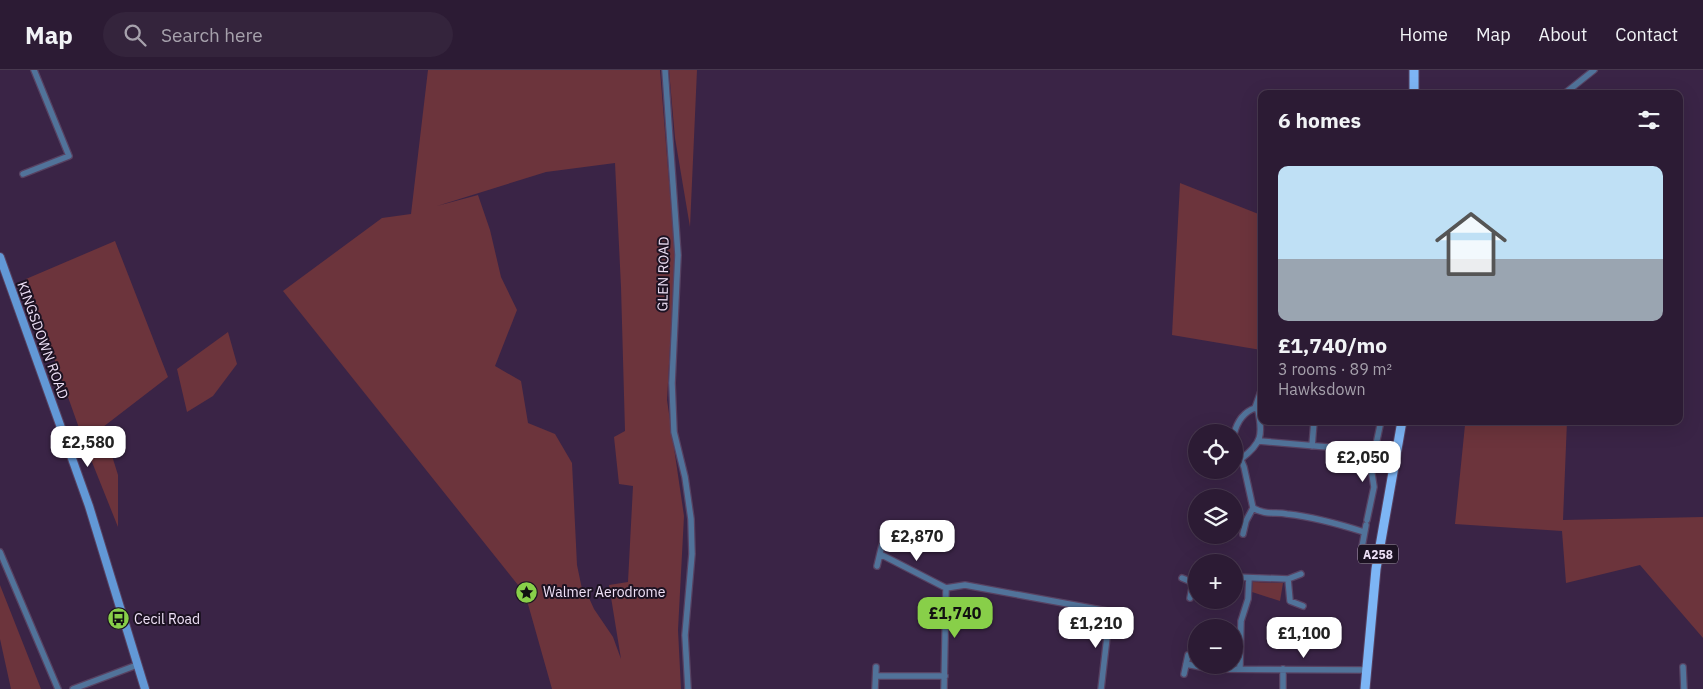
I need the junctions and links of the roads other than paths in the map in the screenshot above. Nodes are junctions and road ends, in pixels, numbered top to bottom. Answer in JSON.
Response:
{"nodes":[{"id":1,"x":34,"y":70,"type":"edge"},
{"id":2,"x":665,"y":70,"type":"edge"},
{"id":3,"x":1414,"y":70,"type":"edge"},
{"id":4,"x":1594,"y":70,"type":"edge"},
{"id":5,"x":1414,"y":90,"type":"edge"},
{"id":6,"x":1569,"y":90,"type":"edge"},
{"id":7,"x":23,"y":174,"type":"dead end"},
{"id":8,"x":0,"y":257,"type":"edge"},
{"id":9,"x":1258,"y":400,"type":"edge"},
{"id":10,"x":1255,"y":408,"type":"junction"},
{"id":11,"x":1258,"y":410,"type":"edge"},
{"id":12,"x":1236,"y":424,"type":"edge"},
{"id":13,"x":1261,"y":425,"type":"edge"},
{"id":14,"x":1314,"y":425,"type":"edge"},
{"id":15,"x":1380,"y":425,"type":"edge"},
{"id":16,"x":1401,"y":425,"type":"edge"},
{"id":17,"x":1258,"y":441,"type":"junction"},
{"id":18,"x":1312,"y":446,"type":"junction"},
{"id":19,"x":1376,"y":451,"type":"junction"},
{"id":20,"x":1397,"y":453,"type":"junction"},
{"id":21,"x":1243,"y":456,"type":"edge"},
{"id":22,"x":1243,"y":466,"type":"edge"},
{"id":23,"x":1253,"y":508,"type":"junction"},
{"id":24,"x":1364,"y":532,"type":"junction"},
{"id":25,"x":1243,"y":534,"type":"dead end"},
{"id":26,"x":882,"y":546,"type":"dead end"},
{"id":27,"x":1362,"y":547,"type":"dead end"},
{"id":28,"x":0,"y":552,"type":"edge"},
{"id":29,"x":880,"y":554,"type":"junction"},
{"id":30,"x":877,"y":566,"type":"dead end"},
{"id":31,"x":1301,"y":574,"type":"dead end"},
{"id":32,"x":1182,"y":578,"type":"dead end"},
{"id":33,"x":1243,"y":578,"type":"edge"},
{"id":34,"x":1249,"y":578,"type":"junction"},
{"id":35,"x":1288,"y":578,"type":"junction"},
{"id":36,"x":1188,"y":580,"type":"edge"},
{"id":37,"x":946,"y":588,"type":"junction"},
{"id":38,"x":1302,"y":606,"type":"dead end"},
{"id":39,"x":1110,"y":611,"type":"junction"},
{"id":40,"x":1118,"y":613,"type":"dead end"},
{"id":41,"x":1242,"y":619,"type":"edge"},
{"id":42,"x":1188,"y":654,"type":"dead end"},
{"id":43,"x":1186,"y":664,"type":"joint"},
{"id":44,"x":137,"y":665,"type":"junction"},
{"id":45,"x":876,"y":667,"type":"dead end"},
{"id":46,"x":1243,"y":667,"type":"edge"},
{"id":47,"x":1684,"y":667,"type":"dead end"},
{"id":48,"x":1283,"y":669,"type":"junction"},
{"id":49,"x":1366,"y":670,"type":"junction"},
{"id":50,"x":1184,"y":674,"type":"dead end"},
{"id":51,"x":876,"y":676,"type":"junction"},
{"id":52,"x":945,"y":676,"type":"junction"},
{"id":53,"x":58,"y":689,"type":"edge"},
{"id":54,"x":73,"y":689,"type":"edge"},
{"id":55,"x":146,"y":689,"type":"edge"},
{"id":56,"x":688,"y":689,"type":"edge"},
{"id":57,"x":874,"y":689,"type":"edge"},
{"id":58,"x":944,"y":689,"type":"edge"},
{"id":59,"x":1101,"y":689,"type":"edge"},
{"id":60,"x":1283,"y":689,"type":"edge"},
{"id":61,"x":1365,"y":689,"type":"edge"},
{"id":62,"x":1684,"y":689,"type":"edge"}],
"edges":[{"from":1,"to":7,"type":"street"},
{"from":2,"to":56,"type":"street","name":"GLEN ROAD"},
{"from":3,"to":5,"type":"main road"},
{"from":4,"to":6,"type":"street"},
{"from":8,"to":44,"type":"street","name":"KINGSDOWN ROAD"},
{"from":9,"to":10,"type":"street"},
{"from":10,"to":11,"type":"street"},
{"from":10,"to":12,"type":"street"},
{"from":13,"to":17,"type":"street"},
{"from":14,"to":18,"type":"street"},
{"from":15,"to":19,"type":"street"},
{"from":16,"to":20,"type":"main road","number":"A258"},
{"from":17,"to":18,"type":"street"},
{"from":17,"to":21,"type":"street"},
{"from":18,"to":19,"type":"street"},
{"from":19,"to":20,"type":"street"},
{"from":19,"to":24,"type":"street"},
{"from":20,"to":49,"type":"main road","number":"A258"},
{"from":22,"to":23,"type":"street"},
{"from":23,"to":24,"type":"street"},
{"from":23,"to":25,"type":"street"},
{"from":24,"to":27,"type":"street"},
{"from":26,"to":29,"type":"street"},
{"from":28,"to":53,"type":"street"},
{"from":29,"to":30,"type":"street"},
{"from":29,"to":37,"type":"street"},
{"from":31,"to":35,"type":"street"},
{"from":32,"to":36,"type":"street"},
{"from":33,"to":34,"type":"street"},
{"from":34,"to":35,"type":"street"},
{"from":34,"to":41,"type":"street"},
{"from":35,"to":38,"type":"street"},
{"from":37,"to":39,"type":"street"},
{"from":37,"to":52,"type":"street"},
{"from":39,"to":40,"type":"street"},
{"from":39,"to":59,"type":"street"},
{"from":42,"to":43,"type":"street"},
{"from":43,"to":50,"type":"street"},
{"from":44,"to":54,"type":"street"},
{"from":44,"to":55,"type":"street","name":"KINGSDOWN ROAD"},
{"from":45,"to":51,"type":"street"},
{"from":46,"to":48,"type":"street"},
{"from":47,"to":62,"type":"street"},
{"from":48,"to":49,"type":"street"},
{"from":48,"to":60,"type":"street"},
{"from":49,"to":61,"type":"main road","number":"A258"},
{"from":51,"to":52,"type":"street"},
{"from":51,"to":57,"type":"street"},
{"from":52,"to":58,"type":"street"}]}
